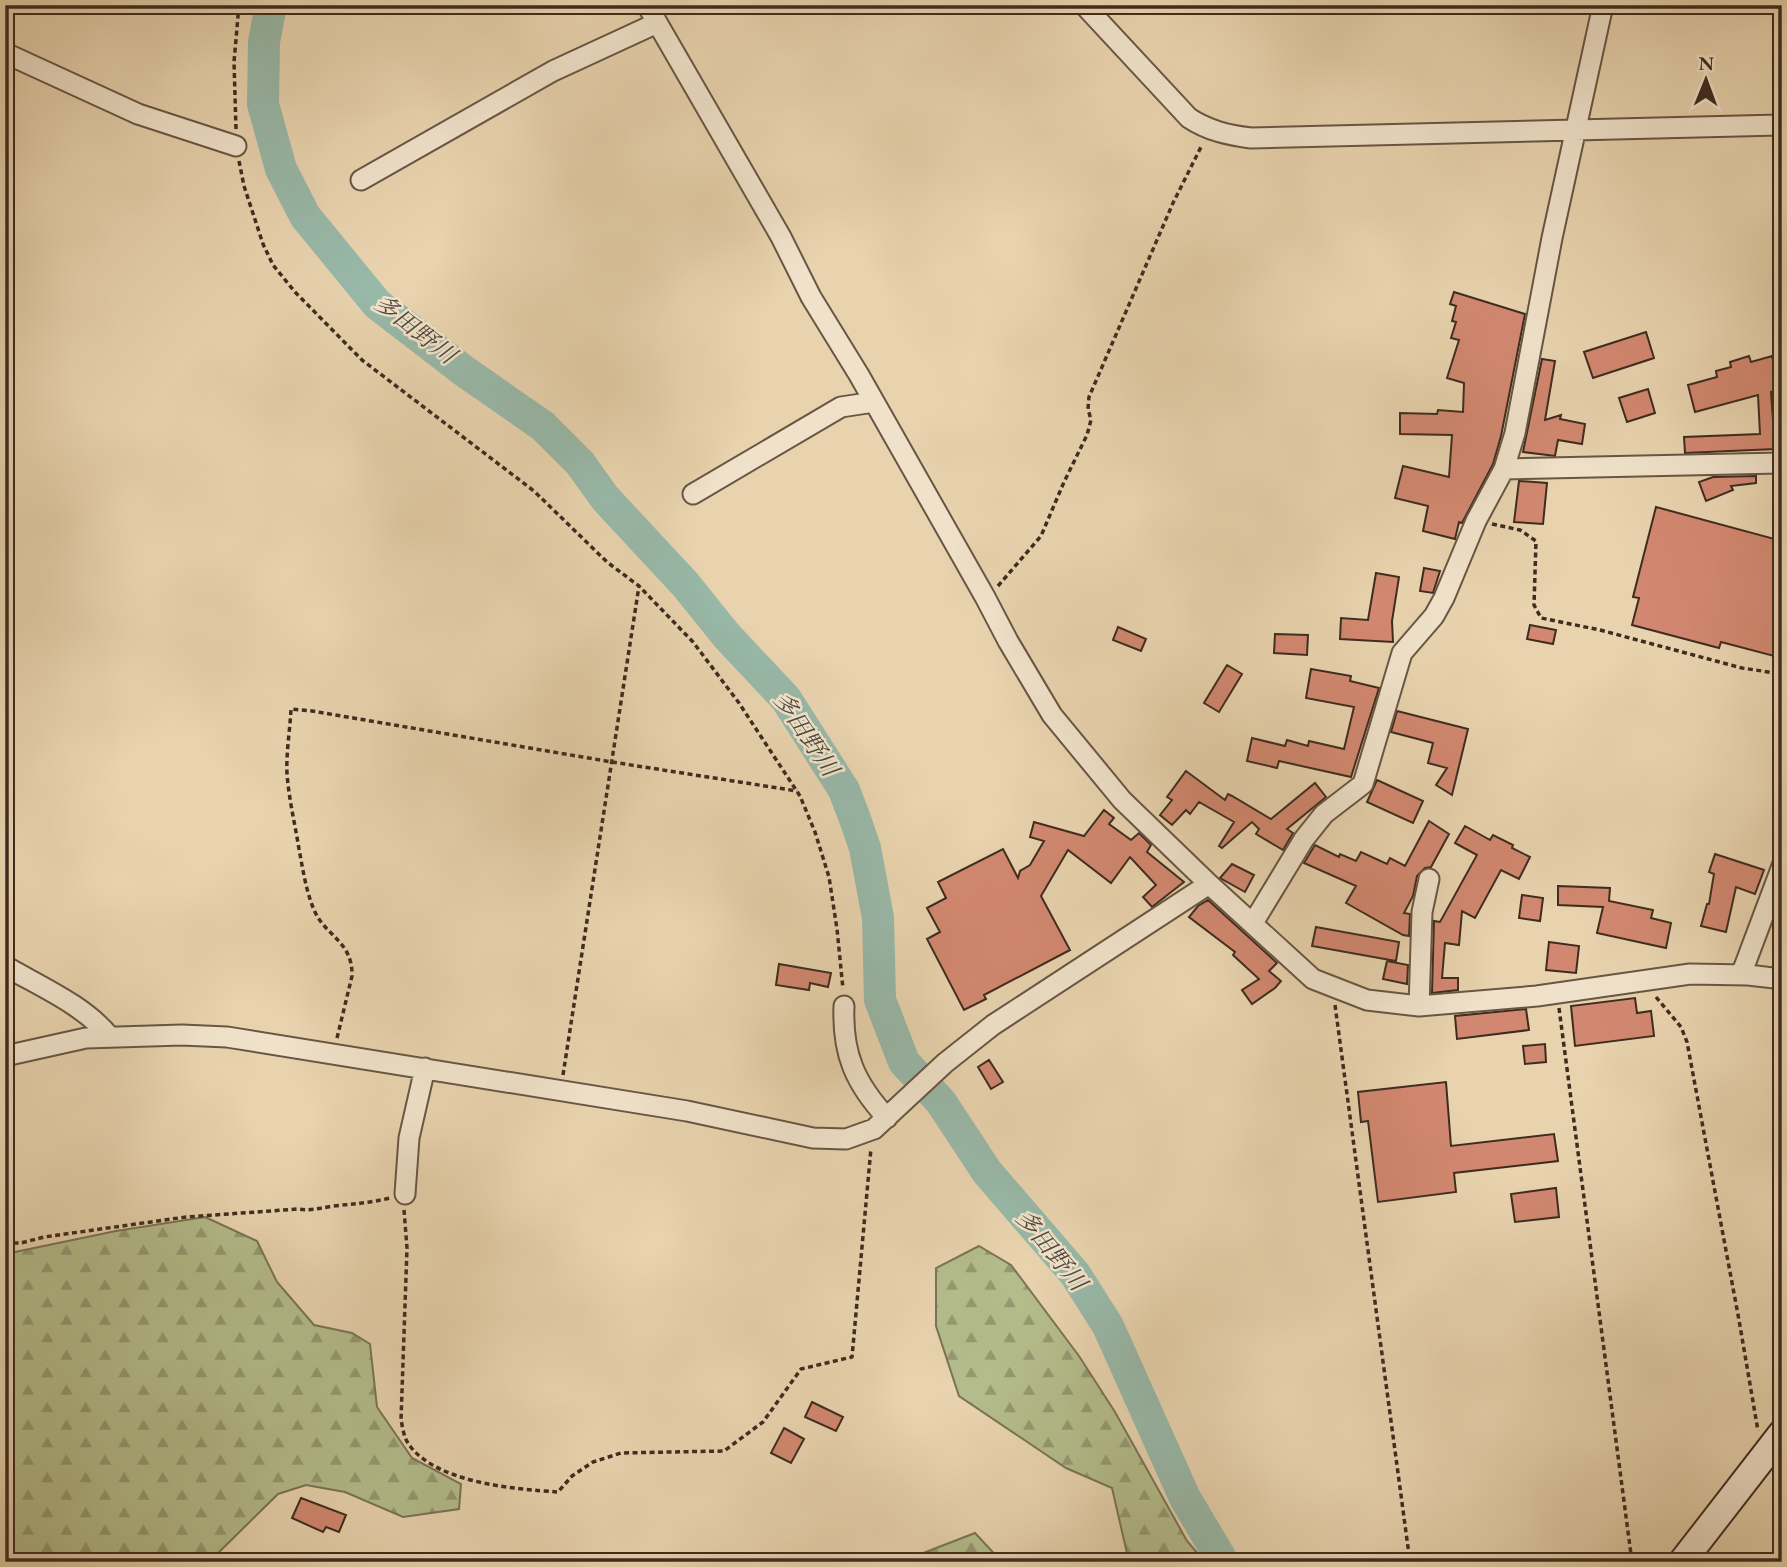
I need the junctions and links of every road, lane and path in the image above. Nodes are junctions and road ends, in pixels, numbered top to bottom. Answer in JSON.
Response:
{"nodes":[{"id":1,"x":239,"y":5,"type":"edge"},
{"id":2,"x":647,"y":5,"type":"edge"},
{"id":3,"x":1084,"y":5,"type":"edge"},
{"id":4,"x":1603,"y":5,"type":"edge"},
{"id":5,"x":657,"y":23,"type":"junction"},
{"id":6,"x":5,"y":53,"type":"edge"},
{"id":7,"x":1782,"y":125,"type":"edge"},
{"id":8,"x":1208,"y":129,"type":"junction"},
{"id":9,"x":1575,"y":129,"type":"junction"},
{"id":10,"x":236,"y":146,"type":"junction"},
{"id":11,"x":362,"y":180,"type":"dead end"},
{"id":12,"x":874,"y":402,"type":"junction"},
{"id":13,"x":1782,"y":463,"type":"edge"},
{"id":14,"x":1504,"y":469,"type":"junction"},
{"id":15,"x":693,"y":494,"type":"dead end"},
{"id":16,"x":1476,"y":521,"type":"junction"},
{"id":17,"x":639,"y":586,"type":"junction"},
{"id":18,"x":985,"y":597,"type":"junction"},
{"id":19,"x":1782,"y":674,"type":"edge"},
{"id":20,"x":612,"y":762,"type":"junction"},
{"id":21,"x":797,"y":791,"type":"junction"},
{"id":22,"x":1782,"y":866,"type":"edge"},
{"id":23,"x":1429,"y":879,"type":"dead end"},
{"id":24,"x":1209,"y":884,"type":"junction"},
{"id":25,"x":1253,"y":923,"type":"junction"},
{"id":26,"x":5,"y":966,"type":"edge"},
{"id":27,"x":1741,"y":975,"type":"junction"},
{"id":28,"x":1643,"y":979,"type":"junction"},
{"id":29,"x":1782,"y":979,"type":"edge"},
{"id":30,"x":1337,"y":990,"type":"junction"},
{"id":31,"x":1557,"y":992,"type":"junction"},
{"id":32,"x":844,"y":1006,"type":"joint"},
{"id":33,"x":1419,"y":1006,"type":"junction"},
{"id":34,"x":110,"y":1037,"type":"junction"},
{"id":35,"x":333,"y":1055,"type":"junction"},
{"id":36,"x":5,"y":1056,"type":"edge"},
{"id":37,"x":425,"y":1068,"type":"junction"},
{"id":38,"x":560,"y":1093,"type":"junction"},
{"id":39,"x":885,"y":1119,"type":"junction"},
{"id":40,"x":405,"y":1194,"type":"junction"},
{"id":41,"x":5,"y":1243,"type":"edge"},
{"id":42,"x":1782,"y":1433,"type":"edge"},
{"id":43,"x":1761,"y":1458,"type":"junction"},
{"id":44,"x":1410,"y":1562,"type":"edge"},
{"id":45,"x":1632,"y":1562,"type":"edge"},
{"id":46,"x":1682,"y":1562,"type":"edge"}],
"edges":[{"from":1,"to":10,"type":"path"},
{"from":2,"to":5,"type":"street"},
{"from":3,"to":8,"type":"street"},
{"from":4,"to":9,"type":"street"},
{"from":5,"to":11,"type":"street"},
{"from":5,"to":12,"type":"street"},
{"from":6,"to":10,"type":"street"},
{"from":7,"to":9,"type":"street"},
{"from":8,"to":9,"type":"street"},
{"from":8,"to":18,"type":"path"},
{"from":9,"to":14,"type":"street"},
{"from":10,"to":17,"type":"path"},
{"from":12,"to":15,"type":"street"},
{"from":12,"to":18,"type":"street"},
{"from":13,"to":14,"type":"street"},
{"from":14,"to":16,"type":"street"},
{"from":16,"to":19,"type":"path"},
{"from":16,"to":25,"type":"street"},
{"from":17,"to":20,"type":"path"},
{"from":17,"to":21,"type":"path"},
{"from":18,"to":24,"type":"street"},
{"from":20,"to":21,"type":"path"},
{"from":20,"to":35,"type":"path"},
{"from":20,"to":38,"type":"path"},
{"from":21,"to":32,"type":"path"},
{"from":22,"to":27,"type":"street"},
{"from":23,"to":33,"type":"street"},
{"from":24,"to":25,"type":"street"},
{"from":24,"to":39,"type":"street"},
{"from":25,"to":30,"type":"street"},
{"from":26,"to":34,"type":"street"},
{"from":27,"to":28,"type":"street"},
{"from":27,"to":29,"type":"street"},
{"from":28,"to":31,"type":"street"},
{"from":28,"to":43,"type":"path"},
{"from":30,"to":33,"type":"street"},
{"from":30,"to":44,"type":"path"},
{"from":31,"to":33,"type":"street"},
{"from":31,"to":45,"type":"path"},
{"from":32,"to":39,"type":"street"},
{"from":34,"to":35,"type":"street"},
{"from":34,"to":36,"type":"street"},
{"from":35,"to":37,"type":"street"},
{"from":37,"to":38,"type":"street"},
{"from":37,"to":40,"type":"street"},
{"from":38,"to":39,"type":"street"},
{"from":39,"to":40,"type":"path"},
{"from":40,"to":41,"type":"path"},
{"from":42,"to":43,"type":"street"},
{"from":43,"to":46,"type":"street"}]}
